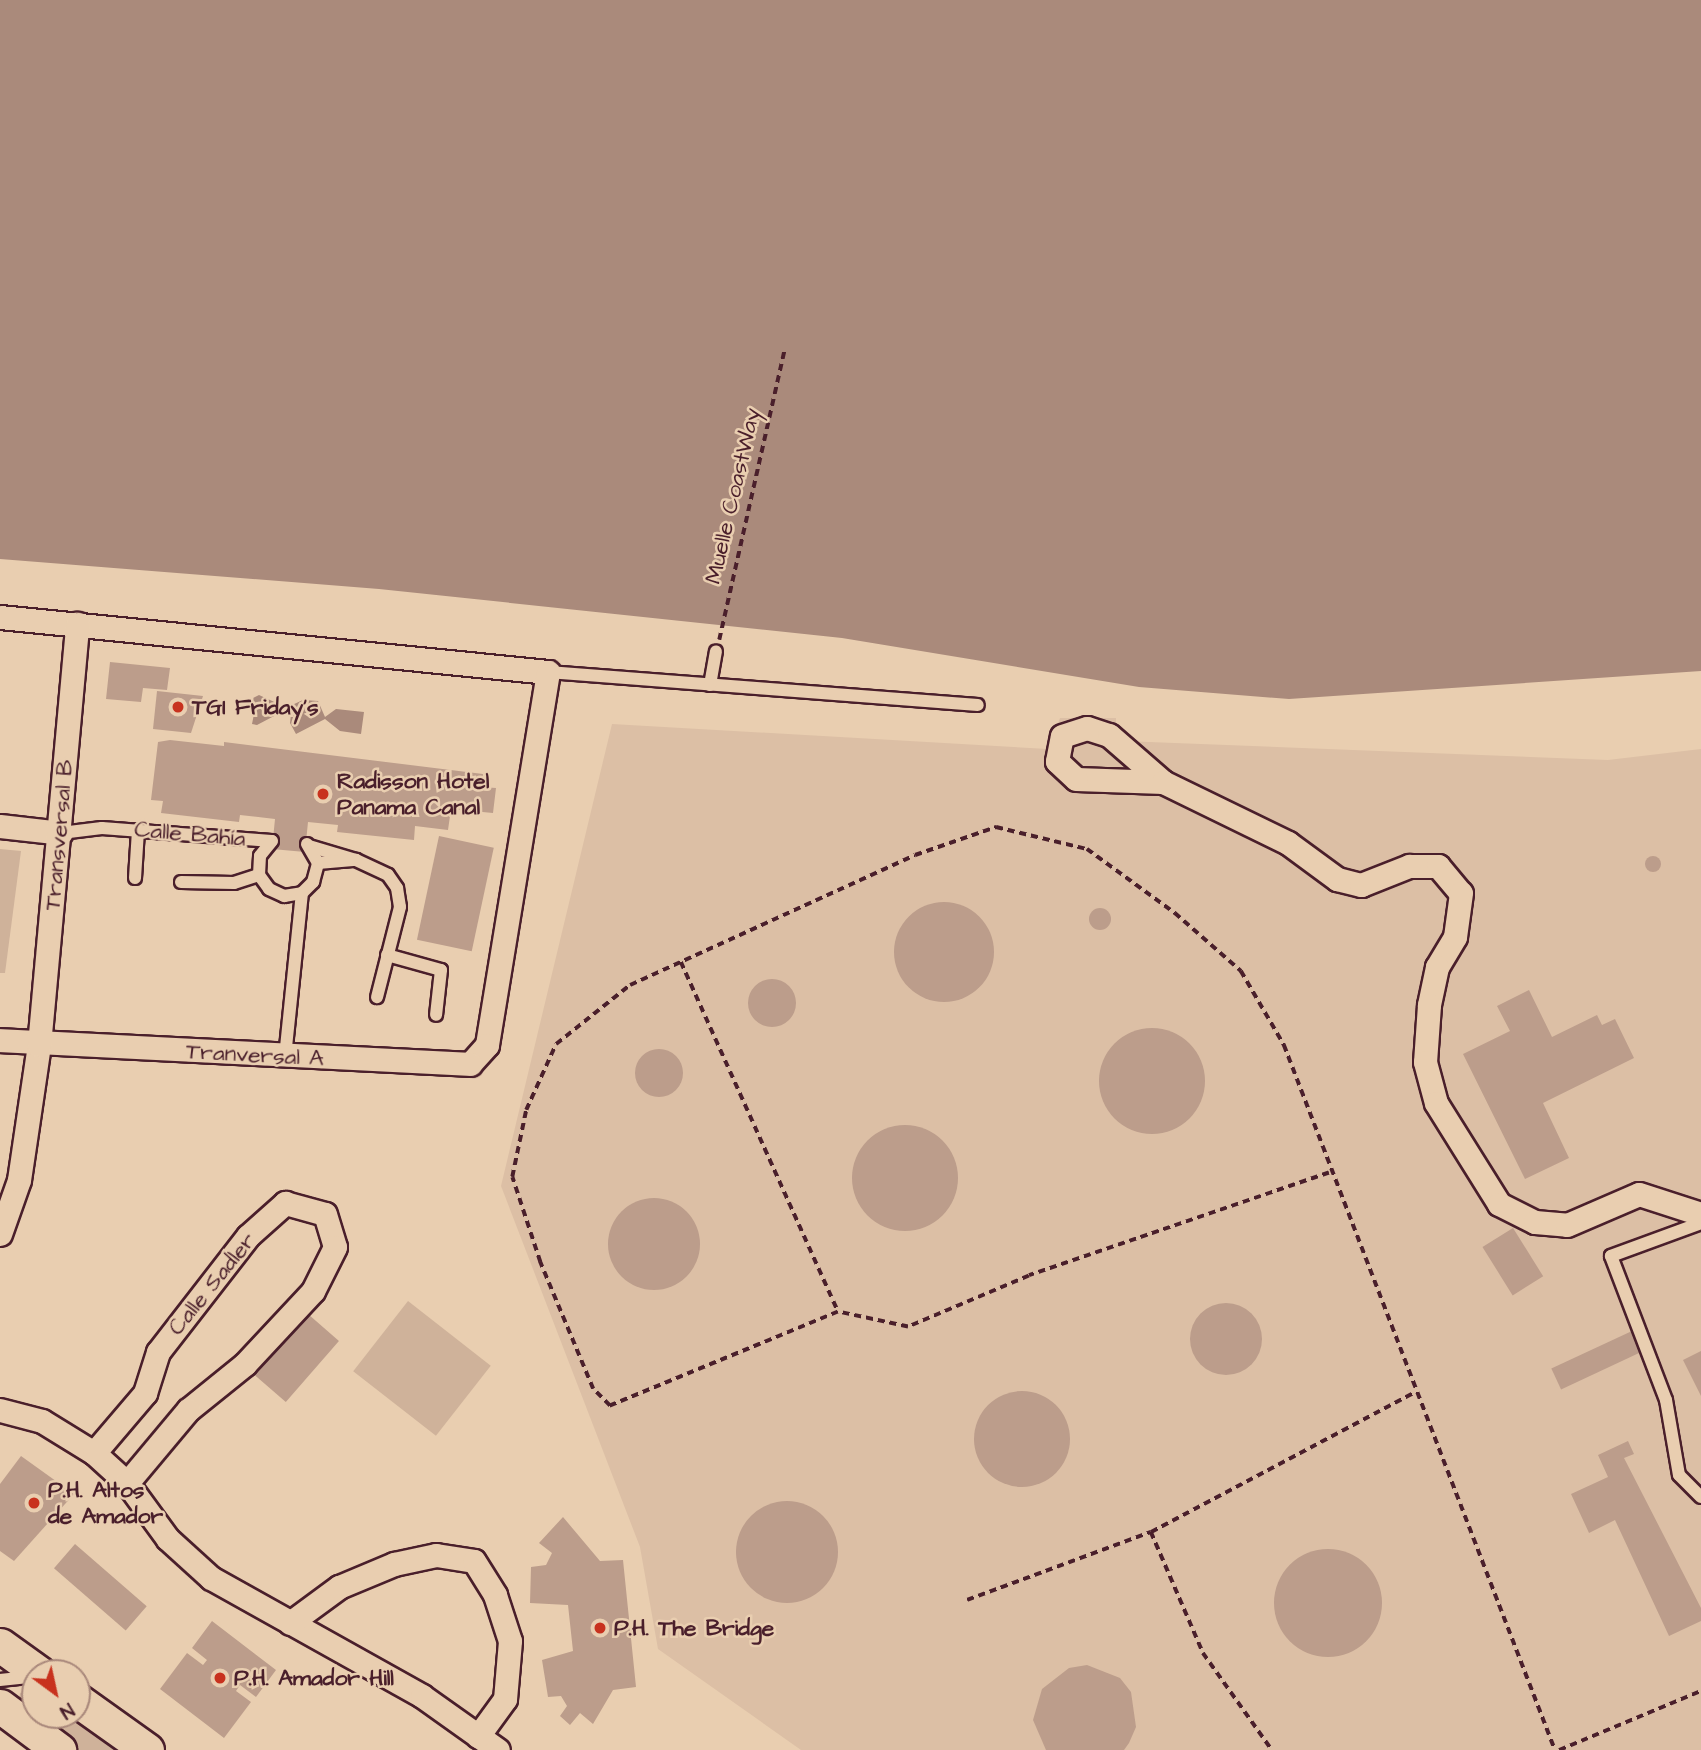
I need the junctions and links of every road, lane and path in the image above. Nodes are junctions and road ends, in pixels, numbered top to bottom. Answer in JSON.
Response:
{"nodes":[{"id":1,"x":785,"y":348,"type":"dead end"},
{"id":2,"x":0,"y":617,"type":"edge"},
{"id":3,"x":77,"y":624,"type":"junction"},
{"id":4,"x":716,"y":652,"type":"joint"},
{"id":5,"x":548,"y":672,"type":"junction"},
{"id":6,"x":710,"y":685,"type":"junction"},
{"id":7,"x":978,"y":705,"type":"dead end"},
{"id":8,"x":1163,"y":782,"type":"dead end"},
{"id":9,"x":0,"y":825,"type":"edge"},
{"id":10,"x":138,"y":830,"type":"junction"},
{"id":11,"x":61,"y":833,"type":"junction"},
{"id":12,"x":356,"y":860,"type":"junction"},
{"id":13,"x":318,"y":863,"type":"junction"},
{"id":14,"x":259,"y":875,"type":"junction"},
{"id":15,"x":135,"y":878,"type":"dead end"},
{"id":16,"x":181,"y":882,"type":"dead end"},
{"id":17,"x":302,"y":893,"type":"junction"},
{"id":18,"x":387,"y":955,"type":"junction"},
{"id":19,"x":681,"y":962,"type":"junction"},
{"id":20,"x":377,"y":997,"type":"dead end"},
{"id":21,"x":436,"y":1015,"type":"dead end"},
{"id":22,"x":0,"y":1040,"type":"edge"},
{"id":23,"x":39,"y":1045,"type":"junction"},
{"id":24,"x":285,"y":1057,"type":"junction"},
{"id":25,"x":1329,"y":1173,"type":"junction"},
{"id":26,"x":1701,"y":1214,"type":"edge"},
{"id":27,"x":1701,"y":1223,"type":"edge"},
{"id":28,"x":0,"y":1234,"type":"edge"},
{"id":29,"x":838,"y":1312,"type":"junction"},
{"id":30,"x":1415,"y":1392,"type":"junction"},
{"id":31,"x":0,"y":1410,"type":"edge"},
{"id":32,"x":94,"y":1453,"type":"junction"},
{"id":33,"x":127,"y":1483,"type":"junction"},
{"id":34,"x":1701,"y":1497,"type":"edge"},
{"id":35,"x":1151,"y":1532,"type":"junction"},
{"id":36,"x":967,"y":1600,"type":"dead end"},
{"id":37,"x":290,"y":1623,"type":"junction"},
{"id":38,"x":0,"y":1645,"type":"edge"},
{"id":39,"x":21,"y":1660,"type":"edge"},
{"id":40,"x":21,"y":1679,"type":"edge"},
{"id":41,"x":0,"y":1680,"type":"edge"},
{"id":42,"x":1701,"y":1691,"type":"edge"},
{"id":43,"x":0,"y":1706,"type":"edge"},
{"id":44,"x":91,"y":1710,"type":"edge"},
{"id":45,"x":478,"y":1736,"type":"junction"},
{"id":46,"x":59,"y":1750,"type":"edge"},
{"id":47,"x":147,"y":1750,"type":"edge"},
{"id":48,"x":498,"y":1750,"type":"edge"},
{"id":49,"x":1272,"y":1750,"type":"edge"},
{"id":50,"x":1557,"y":1750,"type":"edge"}],
"edges":[{"from":1,"to":4,"type":"path","name":"Muelle CoastWay"},
{"from":2,"to":3,"type":"street"},
{"from":3,"to":5,"type":"street"},
{"from":3,"to":11,"type":"street","name":"Transversal B"},
{"from":4,"to":6,"type":"lane"},
{"from":5,"to":6,"type":"lane"},
{"from":5,"to":24,"type":"street","name":"Tranversal A"},
{"from":6,"to":7,"type":"lane"},
{"from":8,"to":26,"type":"street"},
{"from":9,"to":11,"type":"street","name":"Calle Bahía"},
{"from":10,"to":11,"type":"lane","name":"Calle Bahía"},
{"from":10,"to":14,"type":"lane","name":"Calle Bahía"},
{"from":10,"to":15,"type":"lane"},
{"from":11,"to":23,"type":"street","name":"Transversal B"},
{"from":12,"to":13,"type":"lane"},
{"from":12,"to":13,"type":"lane"},
{"from":12,"to":18,"type":"lane"},
{"from":13,"to":17,"type":"lane"},
{"from":14,"to":16,"type":"lane"},
{"from":14,"to":17,"type":"lane","name":"Calle Bahía"},
{"from":17,"to":24,"type":"lane"},
{"from":18,"to":20,"type":"lane"},
{"from":18,"to":21,"type":"lane"},
{"from":19,"to":25,"type":"path"},
{"from":19,"to":29,"type":"path"},
{"from":19,"to":29,"type":"path"},
{"from":22,"to":23,"type":"street","name":"Tranversal A"},
{"from":23,"to":24,"type":"street","name":"Tranversal A"},
{"from":23,"to":28,"type":"street","name":"Transversal B"},
{"from":25,"to":29,"type":"path"},
{"from":25,"to":30,"type":"path"},
{"from":27,"to":34,"type":"lane"},
{"from":30,"to":35,"type":"path"},
{"from":30,"to":50,"type":"path"},
{"from":31,"to":32,"type":"street"},
{"from":32,"to":33,"type":"street"},
{"from":32,"to":33,"type":"street","name":"Calle Sadler"},
{"from":33,"to":37,"type":"street"},
{"from":35,"to":36,"type":"path"},
{"from":35,"to":49,"type":"path"},
{"from":37,"to":45,"type":"street"},
{"from":37,"to":45,"type":"street"},
{"from":38,"to":39,"type":"main road"},
{"from":40,"to":41,"type":"lane"},
{"from":42,"to":50,"type":"path"},
{"from":43,"to":46,"type":"main road"},
{"from":44,"to":47,"type":"main road"},
{"from":45,"to":48,"type":"street"}]}
